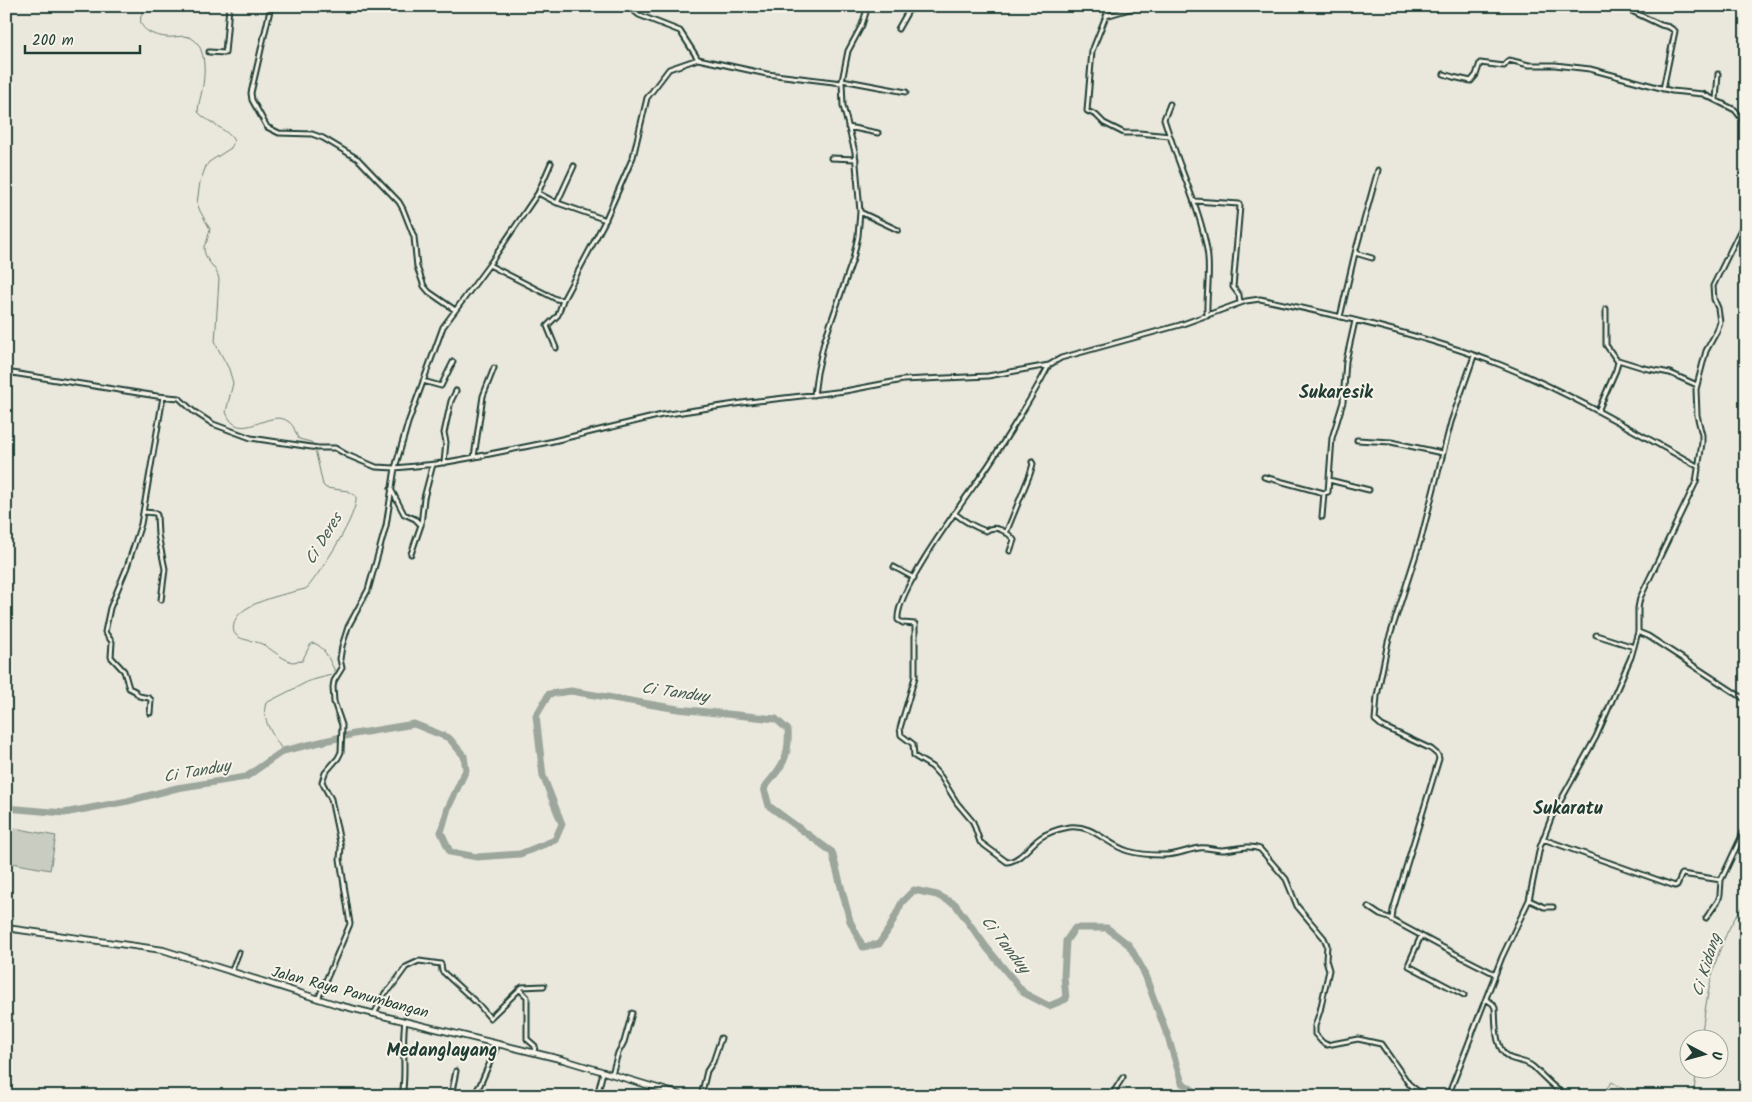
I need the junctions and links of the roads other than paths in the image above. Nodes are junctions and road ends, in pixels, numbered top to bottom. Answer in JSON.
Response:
{"nodes":[{"id":1,"x":227,"y":6,"type":"edge"},
{"id":2,"x":271,"y":6,"type":"edge"},
{"id":3,"x":589,"y":6,"type":"edge"},
{"id":4,"x":868,"y":6,"type":"edge"},
{"id":5,"x":911,"y":6,"type":"edge"},
{"id":6,"x":1110,"y":6,"type":"edge"},
{"id":7,"x":1140,"y":6,"type":"edge"},
{"id":8,"x":1621,"y":6,"type":"edge"},
{"id":9,"x":628,"y":7,"type":"edge"},
{"id":10,"x":1106,"y":16,"type":"junction"},
{"id":11,"x":898,"y":29,"type":"dead end"},
{"id":12,"x":209,"y":52,"type":"dead end"},
{"id":13,"x":698,"y":59,"type":"junction"},
{"id":14,"x":1444,"y":74,"type":"dead end"},
{"id":15,"x":1718,"y":74,"type":"dead end"},
{"id":16,"x":842,"y":81,"type":"junction"},
{"id":17,"x":1663,"y":89,"type":"junction"},
{"id":18,"x":906,"y":92,"type":"dead end"},
{"id":19,"x":1716,"y":100,"type":"junction"},
{"id":20,"x":1170,"y":104,"type":"dead end"},
{"id":21,"x":1746,"y":124,"type":"edge"},
{"id":22,"x":848,"y":127,"type":"junction"},
{"id":23,"x":878,"y":134,"type":"dead end"},
{"id":24,"x":1169,"y":135,"type":"junction"},
{"id":25,"x":830,"y":158,"type":"dead end"},
{"id":26,"x":856,"y":158,"type":"junction"},
{"id":27,"x":551,"y":163,"type":"dead end"},
{"id":28,"x":574,"y":166,"type":"dead end"},
{"id":29,"x":1378,"y":170,"type":"dead end"},
{"id":30,"x":538,"y":193,"type":"junction"},
{"id":31,"x":1195,"y":201,"type":"junction"},
{"id":32,"x":557,"y":202,"type":"junction"},
{"id":33,"x":860,"y":212,"type":"junction"},
{"id":34,"x":1746,"y":219,"type":"edge"},
{"id":35,"x":606,"y":220,"type":"junction"},
{"id":36,"x":898,"y":230,"type":"dead end"},
{"id":37,"x":1355,"y":253,"type":"junction"},
{"id":38,"x":1372,"y":258,"type":"dead end"},
{"id":39,"x":489,"y":265,"type":"junction"},
{"id":40,"x":563,"y":300,"type":"junction"},
{"id":41,"x":1240,"y":303,"type":"junction"},
{"id":42,"x":1606,"y":309,"type":"dead end"},
{"id":43,"x":455,"y":310,"type":"junction"},
{"id":44,"x":1207,"y":316,"type":"junction"},
{"id":45,"x":1340,"y":318,"type":"junction"},
{"id":46,"x":1355,"y":321,"type":"junction"},
{"id":47,"x":556,"y":348,"type":"dead end"},
{"id":48,"x":1474,"y":356,"type":"junction"},
{"id":49,"x":1618,"y":360,"type":"junction"},
{"id":50,"x":453,"y":362,"type":"dead end"},
{"id":51,"x":1049,"y":365,"type":"junction"},
{"id":52,"x":494,"y":368,"type":"dead end"},
{"id":53,"x":6,"y":372,"type":"edge"},
{"id":54,"x":423,"y":381,"type":"junction"},
{"id":55,"x":1697,"y":385,"type":"junction"},
{"id":56,"x":456,"y":391,"type":"dead end"},
{"id":57,"x":814,"y":395,"type":"junction"},
{"id":58,"x":163,"y":397,"type":"junction"},
{"id":59,"x":1598,"y":411,"type":"junction"},
{"id":60,"x":1357,"y":440,"type":"dead end"},
{"id":61,"x":1442,"y":452,"type":"junction"},
{"id":62,"x":474,"y":457,"type":"junction"},
{"id":63,"x":444,"y":462,"type":"junction"},
{"id":64,"x":1032,"y":462,"type":"dead end"},
{"id":65,"x":432,"y":464,"type":"junction"},
{"id":66,"x":1699,"y":467,"type":"junction"},
{"id":67,"x":395,"y":468,"type":"junction"},
{"id":68,"x":1264,"y":477,"type":"dead end"},
{"id":69,"x":1329,"y":480,"type":"junction"},
{"id":70,"x":391,"y":488,"type":"junction"},
{"id":71,"x":1369,"y":490,"type":"dead end"},
{"id":72,"x":1324,"y":493,"type":"junction"},
{"id":73,"x":144,"y":512,"type":"junction"},
{"id":74,"x":954,"y":513,"type":"junction"},
{"id":75,"x":1322,"y":517,"type":"dead end"},
{"id":76,"x":420,"y":525,"type":"junction"},
{"id":77,"x":1006,"y":533,"type":"junction"},
{"id":78,"x":1010,"y":552,"type":"dead end"},
{"id":79,"x":411,"y":554,"type":"dead end"},
{"id":80,"x":894,"y":567,"type":"dead end"},
{"id":81,"x":914,"y":578,"type":"junction"},
{"id":82,"x":161,"y":600,"type":"dead end"},
{"id":83,"x":1638,"y":632,"type":"junction"},
{"id":84,"x":1596,"y":635,"type":"dead end"},
{"id":85,"x":1634,"y":648,"type":"junction"},
{"id":86,"x":1746,"y":700,"type":"edge"},
{"id":87,"x":150,"y":713,"type":"dead end"},
{"id":88,"x":1746,"y":827,"type":"edge"},
{"id":89,"x":1543,"y":839,"type":"junction"},
{"id":90,"x":1721,"y":880,"type":"junction"},
{"id":91,"x":1529,"y":900,"type":"junction"},
{"id":92,"x":1368,"y":907,"type":"dead end"},
{"id":93,"x":1553,"y":907,"type":"dead end"},
{"id":94,"x":1706,"y":918,"type":"dead end"},
{"id":95,"x":1392,"y":919,"type":"junction"},
{"id":96,"x":6,"y":928,"type":"edge"},
{"id":97,"x":1421,"y":936,"type":"junction"},
{"id":98,"x":239,"y":952,"type":"dead end"},
{"id":99,"x":230,"y":972,"type":"junction"},
{"id":100,"x":1495,"y":974,"type":"junction"},
{"id":101,"x":544,"y":986,"type":"dead end"},
{"id":102,"x":520,"y":988,"type":"junction"},
{"id":103,"x":1464,"y":995,"type":"dead end"},
{"id":104,"x":318,"y":999,"type":"junction"},
{"id":105,"x":1486,"y":999,"type":"junction"},
{"id":106,"x":632,"y":1013,"type":"dead end"},
{"id":107,"x":374,"y":1014,"type":"junction"},
{"id":108,"x":405,"y":1021,"type":"junction"},
{"id":109,"x":721,"y":1038,"type":"dead end"},
{"id":110,"x":498,"y":1044,"type":"junction"},
{"id":111,"x":534,"y":1052,"type":"junction"},
{"id":112,"x":456,"y":1071,"type":"dead end"},
{"id":113,"x":603,"y":1072,"type":"junction"},
{"id":114,"x":612,"y":1075,"type":"junction"},
{"id":115,"x":1123,"y":1077,"type":"dead end"},
{"id":116,"x":402,"y":1096,"type":"edge"},
{"id":117,"x":450,"y":1096,"type":"edge"},
{"id":118,"x":472,"y":1096,"type":"edge"},
{"id":119,"x":597,"y":1096,"type":"edge"},
{"id":120,"x":684,"y":1096,"type":"edge"},
{"id":121,"x":701,"y":1096,"type":"edge"},
{"id":122,"x":1112,"y":1096,"type":"edge"},
{"id":123,"x":1424,"y":1096,"type":"edge"},
{"id":124,"x":1448,"y":1096,"type":"edge"},
{"id":125,"x":1568,"y":1096,"type":"edge"}],
"edges":[{"from":1,"to":12,"type":"street"},
{"from":2,"to":43,"type":"street"},
{"from":3,"to":9,"type":"street"},
{"from":4,"to":16,"type":"street"},
{"from":5,"to":11,"type":"street"},
{"from":6,"to":10,"type":"street"},
{"from":7,"to":10,"type":"street"},
{"from":8,"to":17,"type":"street"},
{"from":9,"to":13,"type":"street"},
{"from":10,"to":24,"type":"street"},
{"from":13,"to":16,"type":"street"},
{"from":13,"to":35,"type":"street"},
{"from":14,"to":17,"type":"street"},
{"from":15,"to":19,"type":"street"},
{"from":16,"to":18,"type":"street"},
{"from":16,"to":22,"type":"street"},
{"from":17,"to":19,"type":"street"},
{"from":19,"to":21,"type":"street"},
{"from":20,"to":24,"type":"street"},
{"from":22,"to":23,"type":"street"},
{"from":22,"to":26,"type":"street"},
{"from":24,"to":31,"type":"street"},
{"from":25,"to":26,"type":"street"},
{"from":26,"to":33,"type":"street"},
{"from":27,"to":30,"type":"street"},
{"from":28,"to":32,"type":"street"},
{"from":29,"to":37,"type":"street"},
{"from":30,"to":32,"type":"street"},
{"from":30,"to":39,"type":"street"},
{"from":31,"to":41,"type":"street"},
{"from":31,"to":44,"type":"street"},
{"from":32,"to":35,"type":"street"},
{"from":33,"to":36,"type":"street"},
{"from":33,"to":57,"type":"street"},
{"from":34,"to":55,"type":"street"},
{"from":35,"to":40,"type":"street"},
{"from":37,"to":38,"type":"street"},
{"from":37,"to":45,"type":"street"},
{"from":39,"to":40,"type":"street"},
{"from":39,"to":43,"type":"street"},
{"from":40,"to":47,"type":"street"},
{"from":41,"to":44,"type":"street"},
{"from":41,"to":45,"type":"street"},
{"from":42,"to":49,"type":"street"},
{"from":43,"to":54,"type":"street"},
{"from":44,"to":51,"type":"street"},
{"from":45,"to":46,"type":"street"},
{"from":46,"to":48,"type":"street"},
{"from":46,"to":69,"type":"street"},
{"from":48,"to":59,"type":"street"},
{"from":48,"to":61,"type":"street"},
{"from":49,"to":55,"type":"street"},
{"from":49,"to":59,"type":"street"},
{"from":50,"to":54,"type":"street"},
{"from":51,"to":57,"type":"street"},
{"from":51,"to":74,"type":"street"},
{"from":52,"to":62,"type":"street"},
{"from":53,"to":58,"type":"street"},
{"from":54,"to":67,"type":"street"},
{"from":55,"to":66,"type":"street"},
{"from":56,"to":63,"type":"street"},
{"from":57,"to":62,"type":"street"},
{"from":58,"to":67,"type":"street"},
{"from":58,"to":73,"type":"street"},
{"from":59,"to":66,"type":"street"},
{"from":60,"to":61,"type":"street"},
{"from":61,"to":95,"type":"street"},
{"from":62,"to":63,"type":"street"},
{"from":63,"to":65,"type":"street"},
{"from":64,"to":77,"type":"street"},
{"from":65,"to":67,"type":"street"},
{"from":65,"to":76,"type":"street"},
{"from":66,"to":83,"type":"street"},
{"from":67,"to":70,"type":"street"},
{"from":68,"to":72,"type":"street"},
{"from":69,"to":71,"type":"street"},
{"from":69,"to":72,"type":"street"},
{"from":70,"to":76,"type":"street"},
{"from":70,"to":104,"type":"street"},
{"from":72,"to":75,"type":"street"},
{"from":73,"to":82,"type":"street"},
{"from":73,"to":87,"type":"street"},
{"from":74,"to":77,"type":"street"},
{"from":74,"to":81,"type":"street"},
{"from":76,"to":79,"type":"street"},
{"from":77,"to":78,"type":"street"},
{"from":80,"to":81,"type":"street"},
{"from":81,"to":123,"type":"street"},
{"from":83,"to":85,"type":"street"},
{"from":83,"to":86,"type":"street"},
{"from":84,"to":85,"type":"street"},
{"from":85,"to":89,"type":"street"},
{"from":88,"to":90,"type":"street"},
{"from":89,"to":90,"type":"street"},
{"from":89,"to":91,"type":"street"},
{"from":90,"to":94,"type":"street"},
{"from":91,"to":93,"type":"street"},
{"from":91,"to":100,"type":"street"},
{"from":92,"to":95,"type":"street"},
{"from":95,"to":97,"type":"street"},
{"from":96,"to":99,"type":"main road","name":"Jalan Raya Panumbangan"},
{"from":97,"to":100,"type":"street"},
{"from":97,"to":103,"type":"street"},
{"from":98,"to":99,"type":"street"},
{"from":99,"to":104,"type":"main road","name":"Jalan Raya Panumbangan"},
{"from":100,"to":105,"type":"street"},
{"from":101,"to":102,"type":"street"},
{"from":102,"to":107,"type":"street"},
{"from":102,"to":111,"type":"street"},
{"from":104,"to":107,"type":"main road","name":"Jalan Raya Panumbangan"},
{"from":105,"to":124,"type":"street"},
{"from":105,"to":125,"type":"street"},
{"from":106,"to":114,"type":"street"},
{"from":107,"to":108,"type":"main road","name":"Jalan Raya Panumbangan"},
{"from":108,"to":110,"type":"main road","name":"Jalan Raya Panumbangan"},
{"from":108,"to":116,"type":"street"},
{"from":109,"to":121,"type":"street"},
{"from":110,"to":111,"type":"main road","name":"Jalan Raya Panumbangan"},
{"from":110,"to":118,"type":"street"},
{"from":111,"to":113,"type":"main road","name":"Jalan Raya Panumbangan"},
{"from":112,"to":117,"type":"street"},
{"from":113,"to":114,"type":"main road","name":"Jalan Raya Panumbangan"},
{"from":113,"to":119,"type":"street"},
{"from":114,"to":120,"type":"main road","name":"Jalan Raya Panumbangan"},
{"from":115,"to":122,"type":"street"}]}
